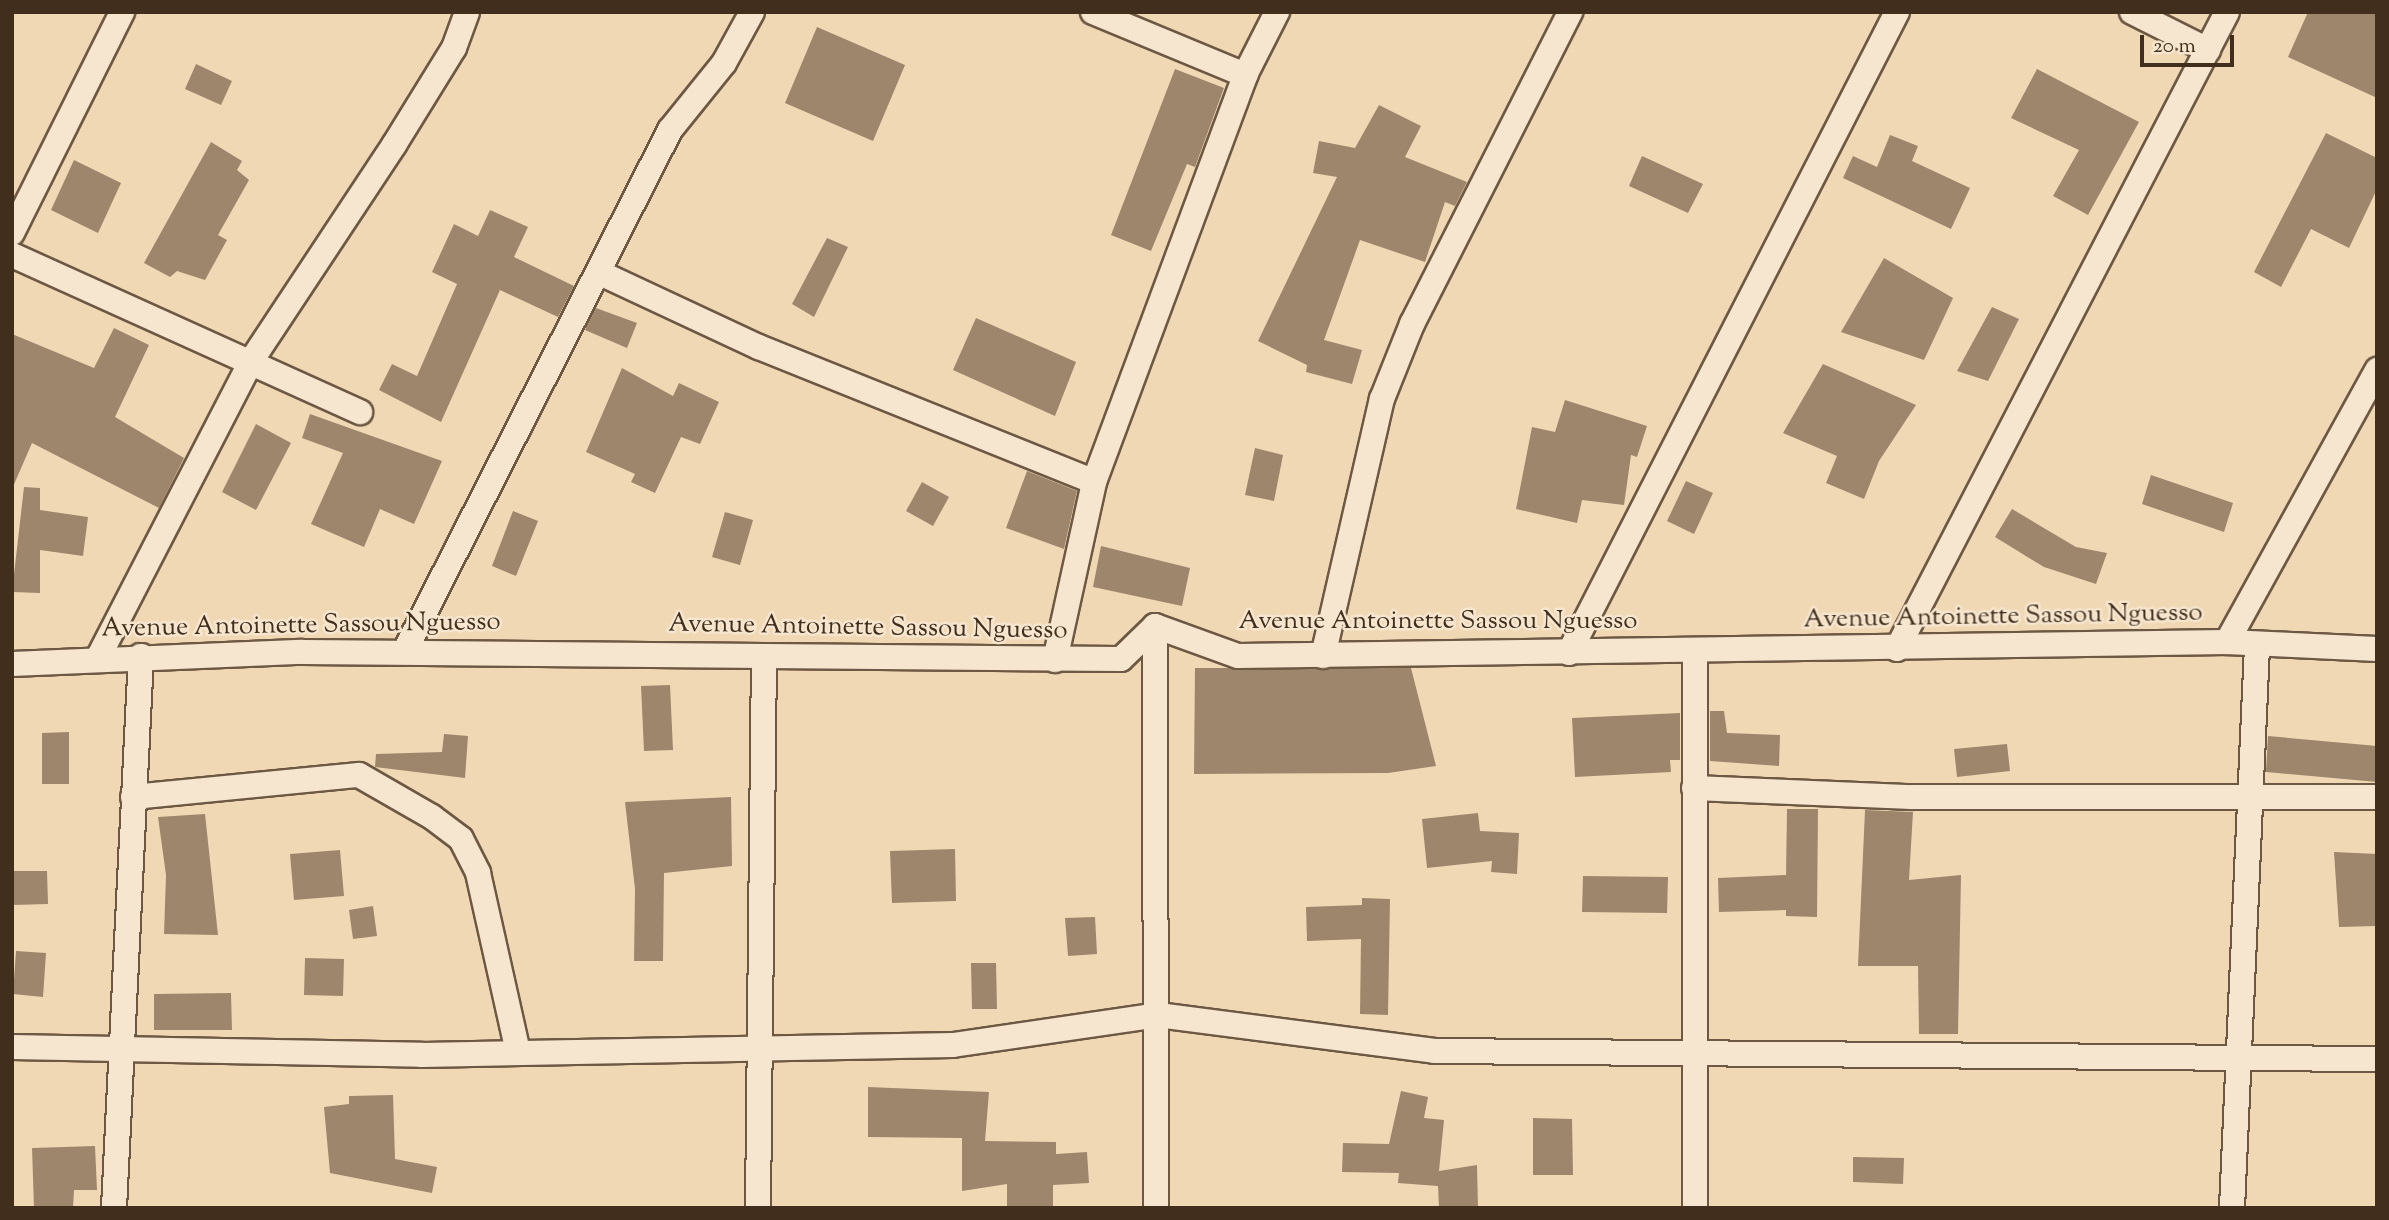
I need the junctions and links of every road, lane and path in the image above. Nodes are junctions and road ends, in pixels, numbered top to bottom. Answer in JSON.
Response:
{"nodes":[{"id":1,"x":122,"y":12,"type":"edge"},
{"id":2,"x":467,"y":12,"type":"edge"},
{"id":3,"x":752,"y":12,"type":"edge"},
{"id":4,"x":1093,"y":12,"type":"edge"},
{"id":5,"x":1277,"y":12,"type":"edge"},
{"id":6,"x":1570,"y":12,"type":"edge"},
{"id":7,"x":1897,"y":12,"type":"edge"},
{"id":8,"x":2132,"y":12,"type":"edge"},
{"id":9,"x":2227,"y":12,"type":"edge"},
{"id":10,"x":2208,"y":50,"type":"junction"},
{"id":11,"x":1245,"y":75,"type":"junction"},
{"id":12,"x":12,"y":233,"type":"edge"},
{"id":13,"x":12,"y":255,"type":"edge"},
{"id":14,"x":600,"y":273,"type":"junction"},
{"id":15,"x":251,"y":361,"type":"junction"},
{"id":16,"x":2377,"y":370,"type":"edge"},
{"id":17,"x":360,"y":412,"type":"dead end"},
{"id":18,"x":1094,"y":482,"type":"junction"},
{"id":19,"x":1155,"y":626,"type":"junction"},
{"id":20,"x":2227,"y":642,"type":"junction"},
{"id":21,"x":2257,"y":647,"type":"junction"},
{"id":22,"x":1897,"y":649,"type":"junction"},
{"id":23,"x":2377,"y":649,"type":"edge"},
{"id":24,"x":405,"y":651,"type":"junction"},
{"id":25,"x":1695,"y":651,"type":"junction"},
{"id":26,"x":1569,"y":653,"type":"junction"},
{"id":27,"x":141,"y":656,"type":"junction"},
{"id":28,"x":1324,"y":656,"type":"junction"},
{"id":29,"x":764,"y":657,"type":"junction"},
{"id":30,"x":98,"y":658,"type":"junction"},
{"id":31,"x":1055,"y":660,"type":"junction"},
{"id":32,"x":12,"y":664,"type":"edge"},
{"id":33,"x":1694,"y":789,"type":"junction"},
{"id":34,"x":2249,"y":795,"type":"junction"},
{"id":35,"x":133,"y":797,"type":"junction"},
{"id":36,"x":2377,"y":797,"type":"edge"},
{"id":37,"x":1158,"y":1016,"type":"junction"},
{"id":38,"x":755,"y":1045,"type":"junction"},
{"id":39,"x":12,"y":1047,"type":"edge"},
{"id":40,"x":120,"y":1048,"type":"junction"},
{"id":41,"x":1693,"y":1051,"type":"junction"},
{"id":42,"x":518,"y":1052,"type":"junction"},
{"id":43,"x":2235,"y":1058,"type":"junction"},
{"id":44,"x":2377,"y":1059,"type":"edge"},
{"id":45,"x":114,"y":1208,"type":"edge"},
{"id":46,"x":758,"y":1208,"type":"edge"},
{"id":47,"x":1156,"y":1208,"type":"edge"},
{"id":48,"x":1695,"y":1208,"type":"edge"},
{"id":49,"x":2232,"y":1208,"type":"edge"}],
"edges":[{"from":1,"to":12,"type":"street"},
{"from":2,"to":15,"type":"street"},
{"from":3,"to":14,"type":"street"},
{"from":4,"to":11,"type":"street"},
{"from":5,"to":11,"type":"street"},
{"from":6,"to":28,"type":"street"},
{"from":7,"to":26,"type":"street"},
{"from":8,"to":10,"type":"street"},
{"from":9,"to":10,"type":"street"},
{"from":10,"to":22,"type":"street"},
{"from":11,"to":18,"type":"street"},
{"from":13,"to":15,"type":"street"},
{"from":14,"to":18,"type":"street"},
{"from":14,"to":24,"type":"street"},
{"from":15,"to":17,"type":"street"},
{"from":15,"to":30,"type":"street"},
{"from":16,"to":20,"type":"street"},
{"from":18,"to":31,"type":"street"},
{"from":19,"to":28,"type":"street","name":"Avenue Antoinette Sassou Nguesso"},
{"from":19,"to":31,"type":"street","name":"Avenue Antoinette Sassou Nguesso"},
{"from":19,"to":37,"type":"street"},
{"from":20,"to":21,"type":"street","name":"Avenue Antoinette Sassou Nguesso"},
{"from":20,"to":22,"type":"street","name":"Avenue Antoinette Sassou Nguesso"},
{"from":21,"to":23,"type":"street","name":"Avenue Antoinette Sassou Nguesso"},
{"from":21,"to":34,"type":"street"},
{"from":22,"to":25,"type":"street","name":"Avenue Antoinette Sassou Nguesso"},
{"from":24,"to":27,"type":"street","name":"Avenue Antoinette Sassou Nguesso"},
{"from":24,"to":29,"type":"street","name":"Avenue Antoinette Sassou Nguesso"},
{"from":25,"to":26,"type":"street","name":"Avenue Antoinette Sassou Nguesso"},
{"from":25,"to":33,"type":"street"},
{"from":26,"to":28,"type":"street","name":"Avenue Antoinette Sassou Nguesso"},
{"from":27,"to":30,"type":"street","name":"Avenue Antoinette Sassou Nguesso"},
{"from":27,"to":35,"type":"street"},
{"from":29,"to":31,"type":"street","name":"Avenue Antoinette Sassou Nguesso"},
{"from":29,"to":38,"type":"street"},
{"from":30,"to":32,"type":"street","name":"Avenue Antoinette Sassou Nguesso"},
{"from":33,"to":34,"type":"street"},
{"from":33,"to":41,"type":"street"},
{"from":34,"to":36,"type":"street"},
{"from":34,"to":43,"type":"street"},
{"from":35,"to":40,"type":"street"},
{"from":35,"to":42,"type":"street"},
{"from":37,"to":38,"type":"street"},
{"from":37,"to":41,"type":"street"},
{"from":37,"to":47,"type":"street"},
{"from":38,"to":42,"type":"street"},
{"from":38,"to":46,"type":"street"},
{"from":39,"to":40,"type":"street"},
{"from":40,"to":42,"type":"street"},
{"from":40,"to":45,"type":"street"},
{"from":41,"to":43,"type":"street"},
{"from":41,"to":48,"type":"street"},
{"from":43,"to":44,"type":"street"},
{"from":43,"to":49,"type":"street"}]}
